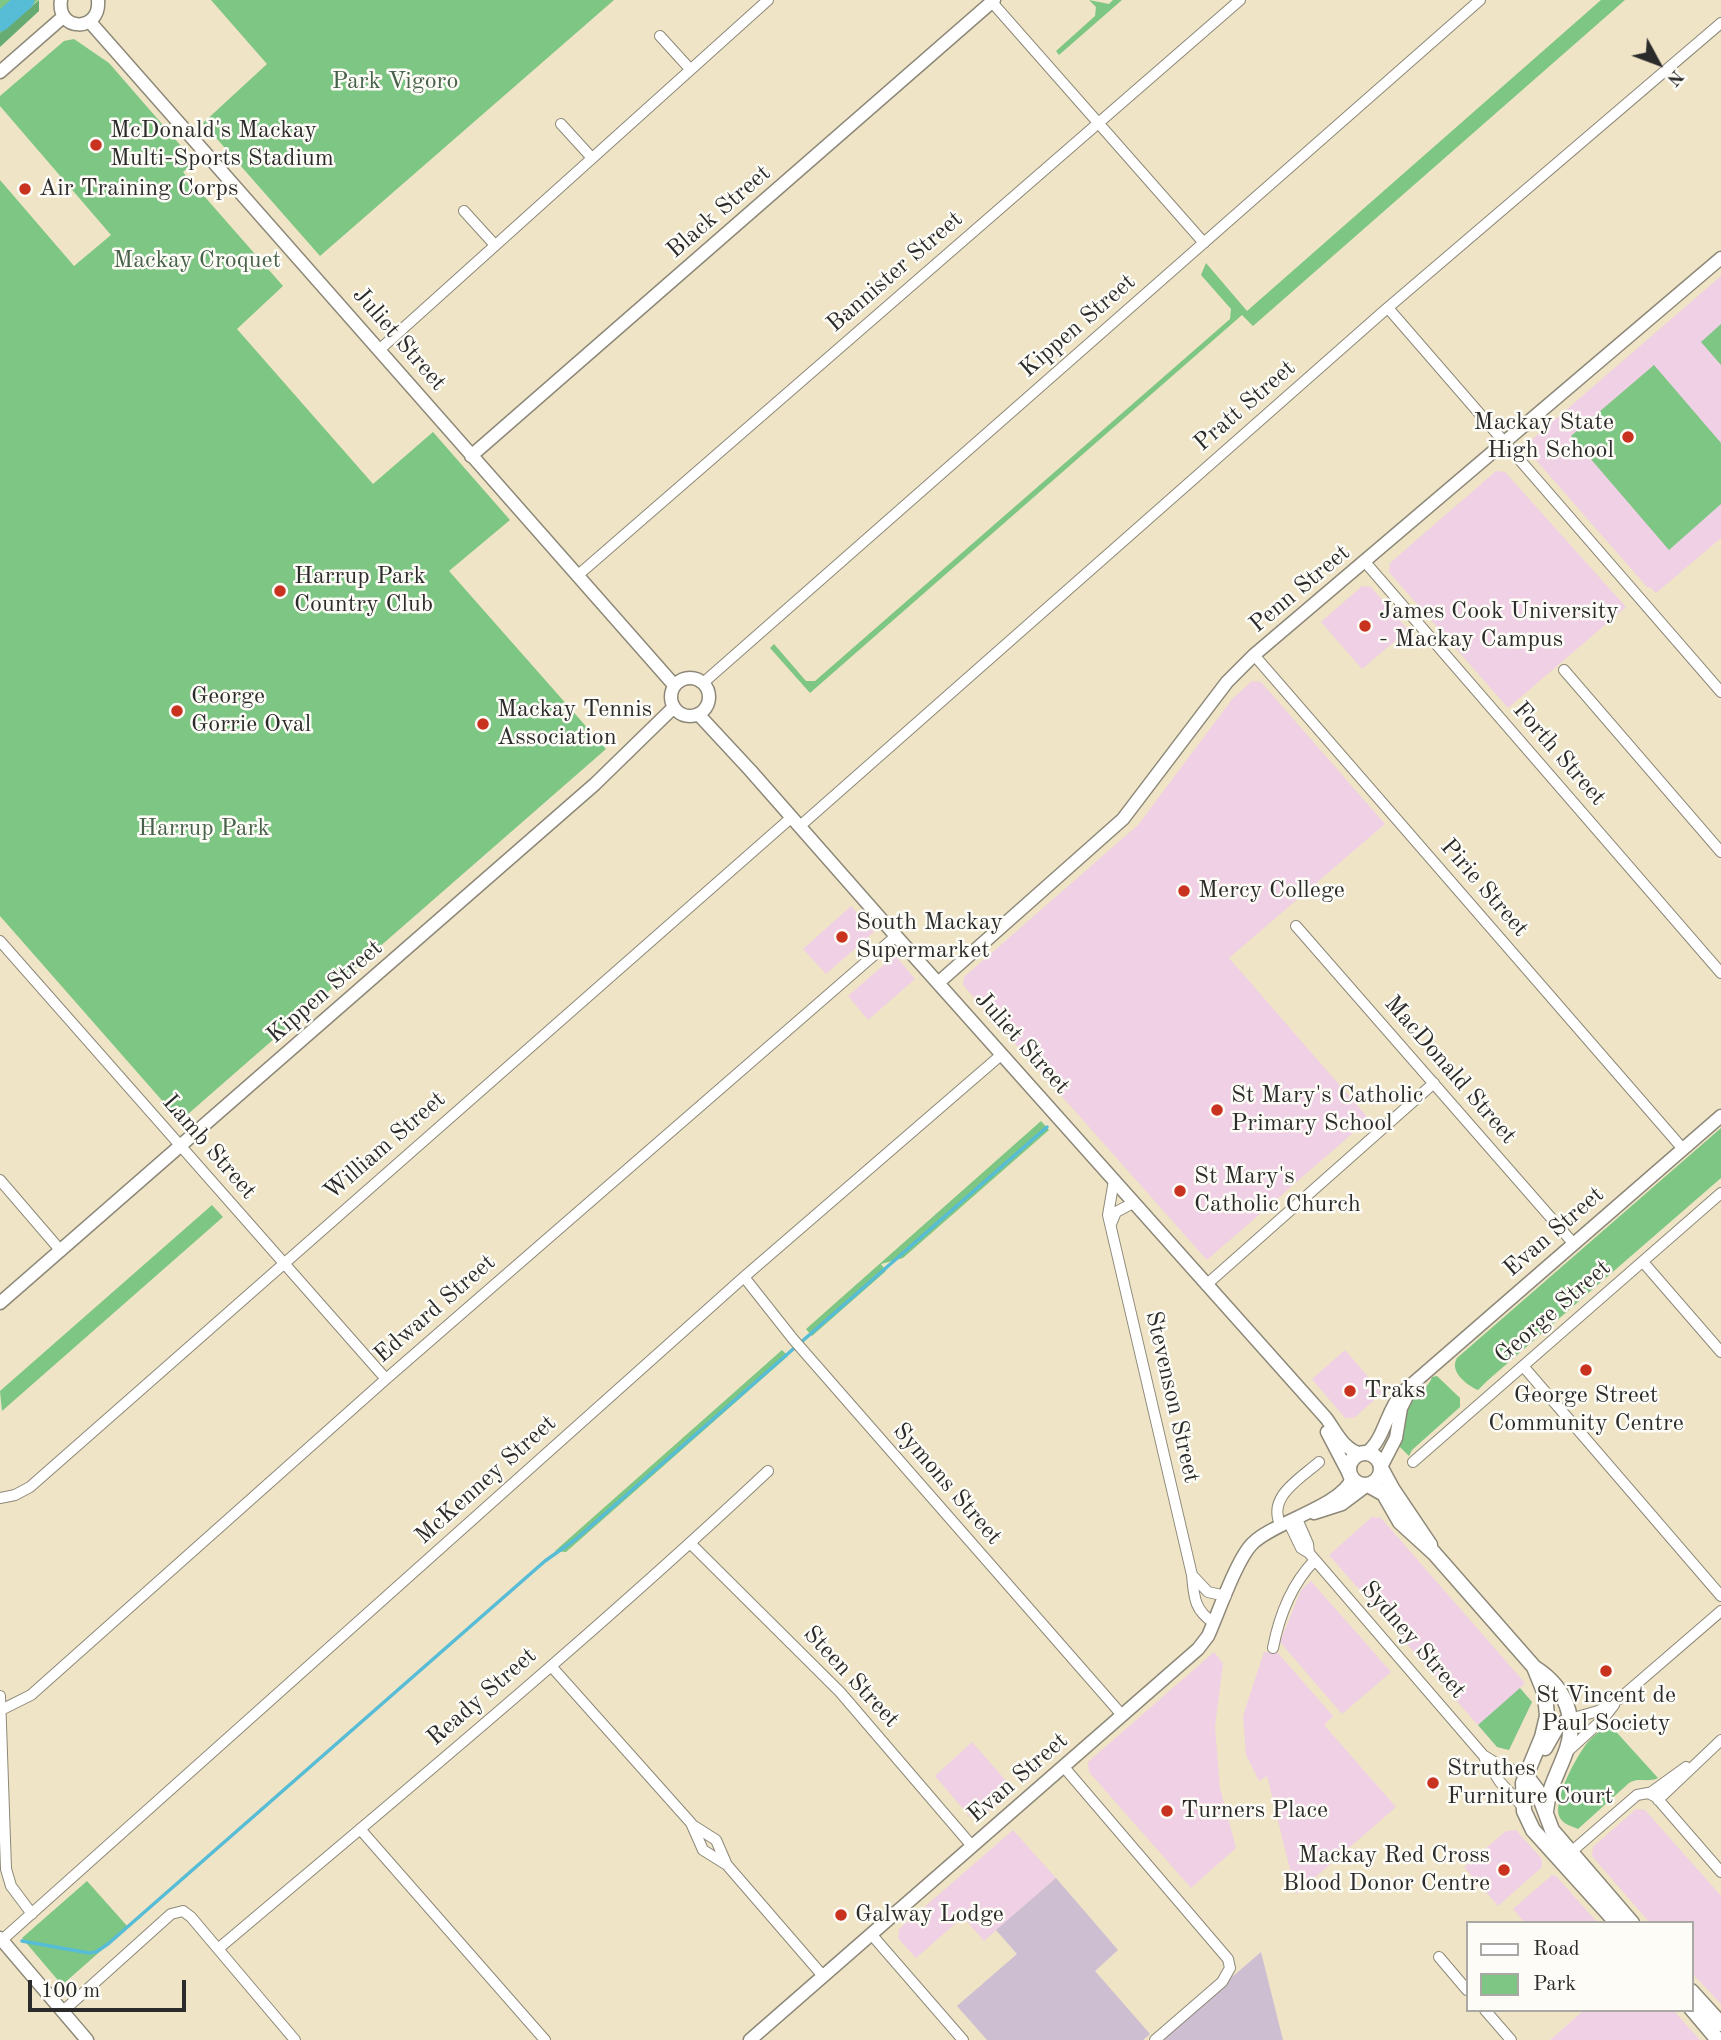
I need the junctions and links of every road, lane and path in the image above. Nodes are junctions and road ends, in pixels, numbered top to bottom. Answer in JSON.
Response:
{"nodes":[{"id":1,"x":61,"y":0,"type":"edge"},
{"id":2,"x":98,"y":0,"type":"edge"},
{"id":3,"x":768,"y":0,"type":"edge"},
{"id":4,"x":1240,"y":0,"type":"edge"},
{"id":5,"x":1480,"y":0,"type":"edge"},
{"id":6,"x":992,"y":1,"type":"edge"},
{"id":7,"x":63,"y":17,"type":"junction"},
{"id":8,"x":90,"y":22,"type":"junction"},
{"id":9,"x":1721,"y":23,"type":"edge"},
{"id":10,"x":660,"y":36,"type":"dead end"},
{"id":11,"x":690,"y":69,"type":"junction"},
{"id":12,"x":0,"y":72,"type":"edge"},
{"id":13,"x":1099,"y":123,"type":"junction"},
{"id":14,"x":561,"y":124,"type":"dead end"},
{"id":15,"x":592,"y":158,"type":"junction"},
{"id":16,"x":464,"y":211,"type":"dead end"},
{"id":17,"x":1203,"y":243,"type":"junction"},
{"id":18,"x":494,"y":244,"type":"junction"},
{"id":19,"x":1721,"y":258,"type":"edge"},
{"id":20,"x":1388,"y":308,"type":"junction"},
{"id":21,"x":379,"y":350,"type":"junction"},
{"id":22,"x":1505,"y":443,"type":"junction"},
{"id":23,"x":471,"y":456,"type":"junction"},
{"id":24,"x":1365,"y":562,"type":"junction"},
{"id":25,"x":577,"y":576,"type":"junction"},
{"id":26,"x":1254,"y":655,"type":"junction"},
{"id":27,"x":1564,"y":670,"type":"dead end"},
{"id":28,"x":702,"y":683,"type":"junction"},
{"id":29,"x":674,"y":685,"type":"junction"},
{"id":30,"x":1721,"y":692,"type":"edge"},
{"id":31,"x":674,"y":707,"type":"junction"},
{"id":32,"x":698,"y":714,"type":"junction"},
{"id":33,"x":796,"y":822,"type":"junction"},
{"id":34,"x":1721,"y":852,"type":"edge"},
{"id":35,"x":1296,"y":926,"type":"dead end"},
{"id":36,"x":896,"y":936,"type":"junction"},
{"id":37,"x":0,"y":941,"type":"edge"},
{"id":38,"x":1721,"y":973,"type":"edge"},
{"id":39,"x":937,"y":983,"type":"junction"},
{"id":40,"x":1001,"y":1055,"type":"junction"},
{"id":41,"x":1434,"y":1083,"type":"junction"},
{"id":42,"x":1721,"y":1116,"type":"edge"},
{"id":43,"x":180,"y":1146,"type":"junction"},
{"id":44,"x":1683,"y":1149,"type":"junction"},
{"id":45,"x":1114,"y":1180,"type":"junction"},
{"id":46,"x":0,"y":1181,"type":"edge"},
{"id":47,"x":1721,"y":1193,"type":"edge"},
{"id":48,"x":1133,"y":1203,"type":"junction"},
{"id":49,"x":1111,"y":1228,"type":"junction"},
{"id":50,"x":1573,"y":1243,"type":"junction"},
{"id":51,"x":61,"y":1251,"type":"junction"},
{"id":52,"x":1643,"y":1262,"type":"junction"},
{"id":53,"x":283,"y":1263,"type":"junction"},
{"id":54,"x":744,"y":1277,"type":"junction"},
{"id":55,"x":1206,"y":1285,"type":"junction"},
{"id":56,"x":0,"y":1303,"type":"edge"},
{"id":57,"x":1721,"y":1352,"type":"edge"},
{"id":58,"x":1523,"y":1366,"type":"junction"},
{"id":59,"x":386,"y":1379,"type":"junction"},
{"id":60,"x":1415,"y":1381,"type":"junction"},
{"id":61,"x":1312,"y":1405,"type":"junction"},
{"id":62,"x":1364,"y":1453,"type":"junction"},
{"id":63,"x":1319,"y":1462,"type":"dead end"},
{"id":64,"x":1413,"y":1462,"type":"dead end"},
{"id":65,"x":1381,"y":1467,"type":"junction"},
{"id":66,"x":768,"y":1471,"type":"dead end"},
{"id":67,"x":1351,"y":1477,"type":"junction"},
{"id":68,"x":1367,"y":1485,"type":"junction"},
{"id":69,"x":0,"y":1498,"type":"edge"},
{"id":70,"x":1292,"y":1521,"type":"junction"},
{"id":71,"x":691,"y":1544,"type":"junction"},
{"id":72,"x":1434,"y":1553,"type":"junction"},
{"id":73,"x":1311,"y":1557,"type":"junction"},
{"id":74,"x":1192,"y":1575,"type":"junction"},
{"id":75,"x":1226,"y":1595,"type":"junction"},
{"id":76,"x":1721,"y":1596,"type":"edge"},
{"id":77,"x":1721,"y":1611,"type":"edge"},
{"id":78,"x":1214,"y":1623,"type":"junction"},
{"id":79,"x":1273,"y":1648,"type":"dead end"},
{"id":80,"x":551,"y":1665,"type":"junction"},
{"id":81,"x":1534,"y":1667,"type":"junction"},
{"id":82,"x":0,"y":1696,"type":"edge"},
{"id":83,"x":1619,"y":1699,"type":"junction"},
{"id":84,"x":1,"y":1710,"type":"edge"},
{"id":85,"x":1122,"y":1715,"type":"junction"},
{"id":86,"x":1570,"y":1719,"type":"junction"},
{"id":87,"x":1721,"y":1740,"type":"edge"},
{"id":88,"x":1565,"y":1754,"type":"junction"},
{"id":89,"x":1483,"y":1755,"type":"junction"},
{"id":90,"x":1063,"y":1766,"type":"junction"},
{"id":91,"x":1528,"y":1769,"type":"junction"},
{"id":92,"x":1654,"y":1797,"type":"junction"},
{"id":93,"x":1523,"y":1807,"type":"junction"},
{"id":94,"x":1546,"y":1818,"type":"junction"},
{"id":95,"x":691,"y":1824,"type":"junction"},
{"id":96,"x":360,"y":1829,"type":"junction"},
{"id":97,"x":972,"y":1846,"type":"junction"},
{"id":98,"x":1565,"y":1855,"type":"junction"},
{"id":99,"x":730,"y":1868,"type":"junction"},
{"id":100,"x":1721,"y":1872,"type":"edge"},
{"id":101,"x":32,"y":1914,"type":"junction"},
{"id":102,"x":1616,"y":1921,"type":"edge"},
{"id":103,"x":1630,"y":1921,"type":"edge"},
{"id":104,"x":871,"y":1934,"type":"junction"},
{"id":105,"x":1,"y":1939,"type":"edge"},
{"id":106,"x":218,"y":1949,"type":"junction"},
{"id":107,"x":1439,"y":1957,"type":"dead end"},
{"id":108,"x":823,"y":1976,"type":"junction"},
{"id":109,"x":1466,"y":1989,"type":"edge"},
{"id":110,"x":1693,"y":1993,"type":"edge"},
{"id":111,"x":1693,"y":2010,"type":"edge"},
{"id":112,"x":62,"y":2011,"type":"junction"},
{"id":113,"x":1487,"y":2012,"type":"edge"},
{"id":114,"x":1721,"y":2024,"type":"edge"},
{"id":115,"x":87,"y":2040,"type":"edge"},
{"id":116,"x":295,"y":2040,"type":"edge"},
{"id":117,"x":545,"y":2040,"type":"edge"},
{"id":118,"x":750,"y":2040,"type":"edge"},
{"id":119,"x":963,"y":2040,"type":"edge"},
{"id":120,"x":1155,"y":2040,"type":"edge"},
{"id":121,"x":1511,"y":2040,"type":"edge"},
{"id":122,"x":1718,"y":2040,"type":"edge"}],
"edges":[{"from":1,"to":7,"type":"street"},
{"from":2,"to":8,"type":"street"},
{"from":3,"to":11,"type":"street"},
{"from":4,"to":13,"type":"street","name":"Bannister Street"},
{"from":5,"to":17,"type":"street","name":"Kippen Street"},
{"from":6,"to":13,"type":"street"},
{"from":6,"to":23,"type":"street","name":"Black Street"},
{"from":7,"to":8,"type":"street"},
{"from":7,"to":12,"type":"street"},
{"from":8,"to":21,"type":"street","name":"Juliet Street"},
{"from":9,"to":20,"type":"street","name":"Pratt Street"},
{"from":10,"to":11,"type":"street"},
{"from":11,"to":15,"type":"street"},
{"from":13,"to":17,"type":"street"},
{"from":13,"to":25,"type":"street","name":"Bannister Street"},
{"from":14,"to":15,"type":"street"},
{"from":15,"to":18,"type":"street"},
{"from":16,"to":18,"type":"street"},
{"from":17,"to":28,"type":"street","name":"Kippen Street"},
{"from":18,"to":21,"type":"street"},
{"from":19,"to":22,"type":"street","name":"Penn Street"},
{"from":20,"to":22,"type":"street"},
{"from":20,"to":33,"type":"street","name":"Pratt Street"},
{"from":21,"to":23,"type":"street","name":"Juliet Street"},
{"from":22,"to":24,"type":"street","name":"Penn Street"},
{"from":22,"to":30,"type":"street"},
{"from":23,"to":25,"type":"street","name":"Juliet Street"},
{"from":24,"to":26,"type":"street","name":"Penn Street"},
{"from":24,"to":38,"type":"street","name":"Forth Street"},
{"from":25,"to":29,"type":"street","name":"Juliet Street"},
{"from":26,"to":39,"type":"street","name":"Penn Street"},
{"from":26,"to":44,"type":"street","name":"Pirie Street"},
{"from":27,"to":34,"type":"street"},
{"from":28,"to":29,"type":"street"},
{"from":28,"to":32,"type":"street"},
{"from":29,"to":31,"type":"street"},
{"from":31,"to":32,"type":"street"},
{"from":31,"to":43,"type":"street","name":"Kippen Street"},
{"from":32,"to":33,"type":"street","name":"Juliet Street"},
{"from":33,"to":36,"type":"street","name":"Juliet Street"},
{"from":33,"to":53,"type":"street","name":"William Street"},
{"from":35,"to":41,"type":"street","name":"MacDonald Street"},
{"from":36,"to":39,"type":"street","name":"Juliet Street"},
{"from":36,"to":59,"type":"street","name":"Edward Street"},
{"from":37,"to":43,"type":"street","name":"Lamb Street"},
{"from":39,"to":40,"type":"street","name":"Juliet Street"},
{"from":40,"to":45,"type":"street","name":"Juliet Street"},
{"from":40,"to":54,"type":"street","name":"McKenney Street"},
{"from":41,"to":50,"type":"street","name":"MacDonald Street"},
{"from":41,"to":55,"type":"street"},
{"from":42,"to":44,"type":"street","name":"Evan Street"},
{"from":43,"to":51,"type":"street","name":"Kippen Street"},
{"from":43,"to":53,"type":"street","name":"Lamb Street"},
{"from":44,"to":50,"type":"street","name":"Evan Street"},
{"from":45,"to":48,"type":"street","name":"Juliet Street"},
{"from":45,"to":49,"type":"street","name":"Stevenson Street"},
{"from":46,"to":51,"type":"street"},
{"from":47,"to":52,"type":"street","name":"George Street"},
{"from":48,"to":49,"type":"street"},
{"from":48,"to":55,"type":"street","name":"Juliet Street"},
{"from":49,"to":74,"type":"street","name":"Stevenson Street"},
{"from":50,"to":60,"type":"street","name":"Evan Street"},
{"from":51,"to":56,"type":"street","name":"Kippen Street"},
{"from":52,"to":57,"type":"street"},
{"from":52,"to":58,"type":"street","name":"George Street"},
{"from":53,"to":59,"type":"street","name":"Lamb Street"},
{"from":53,"to":69,"type":"street","name":"William Street"},
{"from":54,"to":85,"type":"street","name":"Symons Street"},
{"from":54,"to":101,"type":"street","name":"McKenney Street"},
{"from":55,"to":61,"type":"street","name":"Juliet Street"},
{"from":58,"to":64,"type":"street","name":"George Street"},
{"from":58,"to":76,"type":"street"},
{"from":59,"to":84,"type":"street","name":"Edward Street"},
{"from":60,"to":62,"type":"street","name":"Evan Street"},
{"from":60,"to":65,"type":"street","name":"Evan Street"},
{"from":61,"to":62,"type":"street","name":"Juliet Street"},
{"from":61,"to":67,"type":"street","name":"Juliet Street"},
{"from":62,"to":65,"type":"main road"},
{"from":62,"to":67,"type":"main road"},
{"from":63,"to":70,"type":"street"},
{"from":65,"to":68,"type":"main road"},
{"from":65,"to":72,"type":"main road"},
{"from":66,"to":71,"type":"street","name":"Ready Street"},
{"from":67,"to":68,"type":"main road"},
{"from":67,"to":70,"type":"street","name":"Evan Street"},
{"from":68,"to":70,"type":"street","name":"Evan Street"},
{"from":68,"to":72,"type":"main road"},
{"from":70,"to":73,"type":"street","name":"Sydney Street"},
{"from":70,"to":75,"type":"street","name":"Evan Street"},
{"from":71,"to":80,"type":"street","name":"Ready Street"},
{"from":71,"to":97,"type":"street","name":"Steen Street"},
{"from":72,"to":81,"type":"main road"},
{"from":73,"to":79,"type":"street"},
{"from":73,"to":89,"type":"street","name":"Sydney Street"},
{"from":74,"to":75,"type":"street"},
{"from":74,"to":78,"type":"street","name":"Stevenson Street"},
{"from":75,"to":78,"type":"street","name":"Evan Street"},
{"from":77,"to":83,"type":"street"},
{"from":78,"to":85,"type":"street","name":"Evan Street"},
{"from":80,"to":95,"type":"street"},
{"from":80,"to":96,"type":"street","name":"Ready Street"},
{"from":81,"to":86,"type":"main road"},
{"from":81,"to":91,"type":"main road"},
{"from":82,"to":84,"type":"street"},
{"from":83,"to":86,"type":"street"},
{"from":83,"to":88,"type":"street"},
{"from":84,"to":101,"type":"street"},
{"from":85,"to":90,"type":"street","name":"Evan Street"},
{"from":86,"to":88,"type":"main road"},
{"from":86,"to":91,"type":"main road"},
{"from":87,"to":92,"type":"street"},
{"from":88,"to":94,"type":"main road"},
{"from":89,"to":91,"type":"street"},
{"from":89,"to":93,"type":"street","name":"Sydney Street"},
{"from":90,"to":97,"type":"street","name":"Evan Street"},
{"from":90,"to":120,"type":"street"},
{"from":91,"to":93,"type":"main road"},
{"from":91,"to":94,"type":"main road"},
{"from":92,"to":98,"type":"street"},
{"from":92,"to":100,"type":"street"},
{"from":93,"to":98,"type":"main road"},
{"from":94,"to":98,"type":"main road"},
{"from":95,"to":99,"type":"street"},
{"from":95,"to":99,"type":"street"},
{"from":96,"to":106,"type":"street","name":"Ready Street"},
{"from":96,"to":117,"type":"street"},
{"from":97,"to":104,"type":"street","name":"Evan Street"},
{"from":98,"to":102,"type":"main road"},
{"from":98,"to":103,"type":"main road"},
{"from":99,"to":108,"type":"street"},
{"from":101,"to":105,"type":"street","name":"McKenney Street"},
{"from":104,"to":108,"type":"street","name":"Evan Street"},
{"from":104,"to":119,"type":"street"},
{"from":105,"to":112,"type":"street"},
{"from":106,"to":112,"type":"street"},
{"from":106,"to":116,"type":"street"},
{"from":107,"to":109,"type":"street"},
{"from":108,"to":118,"type":"street","name":"Evan Street"},
{"from":110,"to":114,"type":"main road"},
{"from":111,"to":122,"type":"main road"},
{"from":112,"to":115,"type":"street"},
{"from":113,"to":121,"type":"street"}]}
